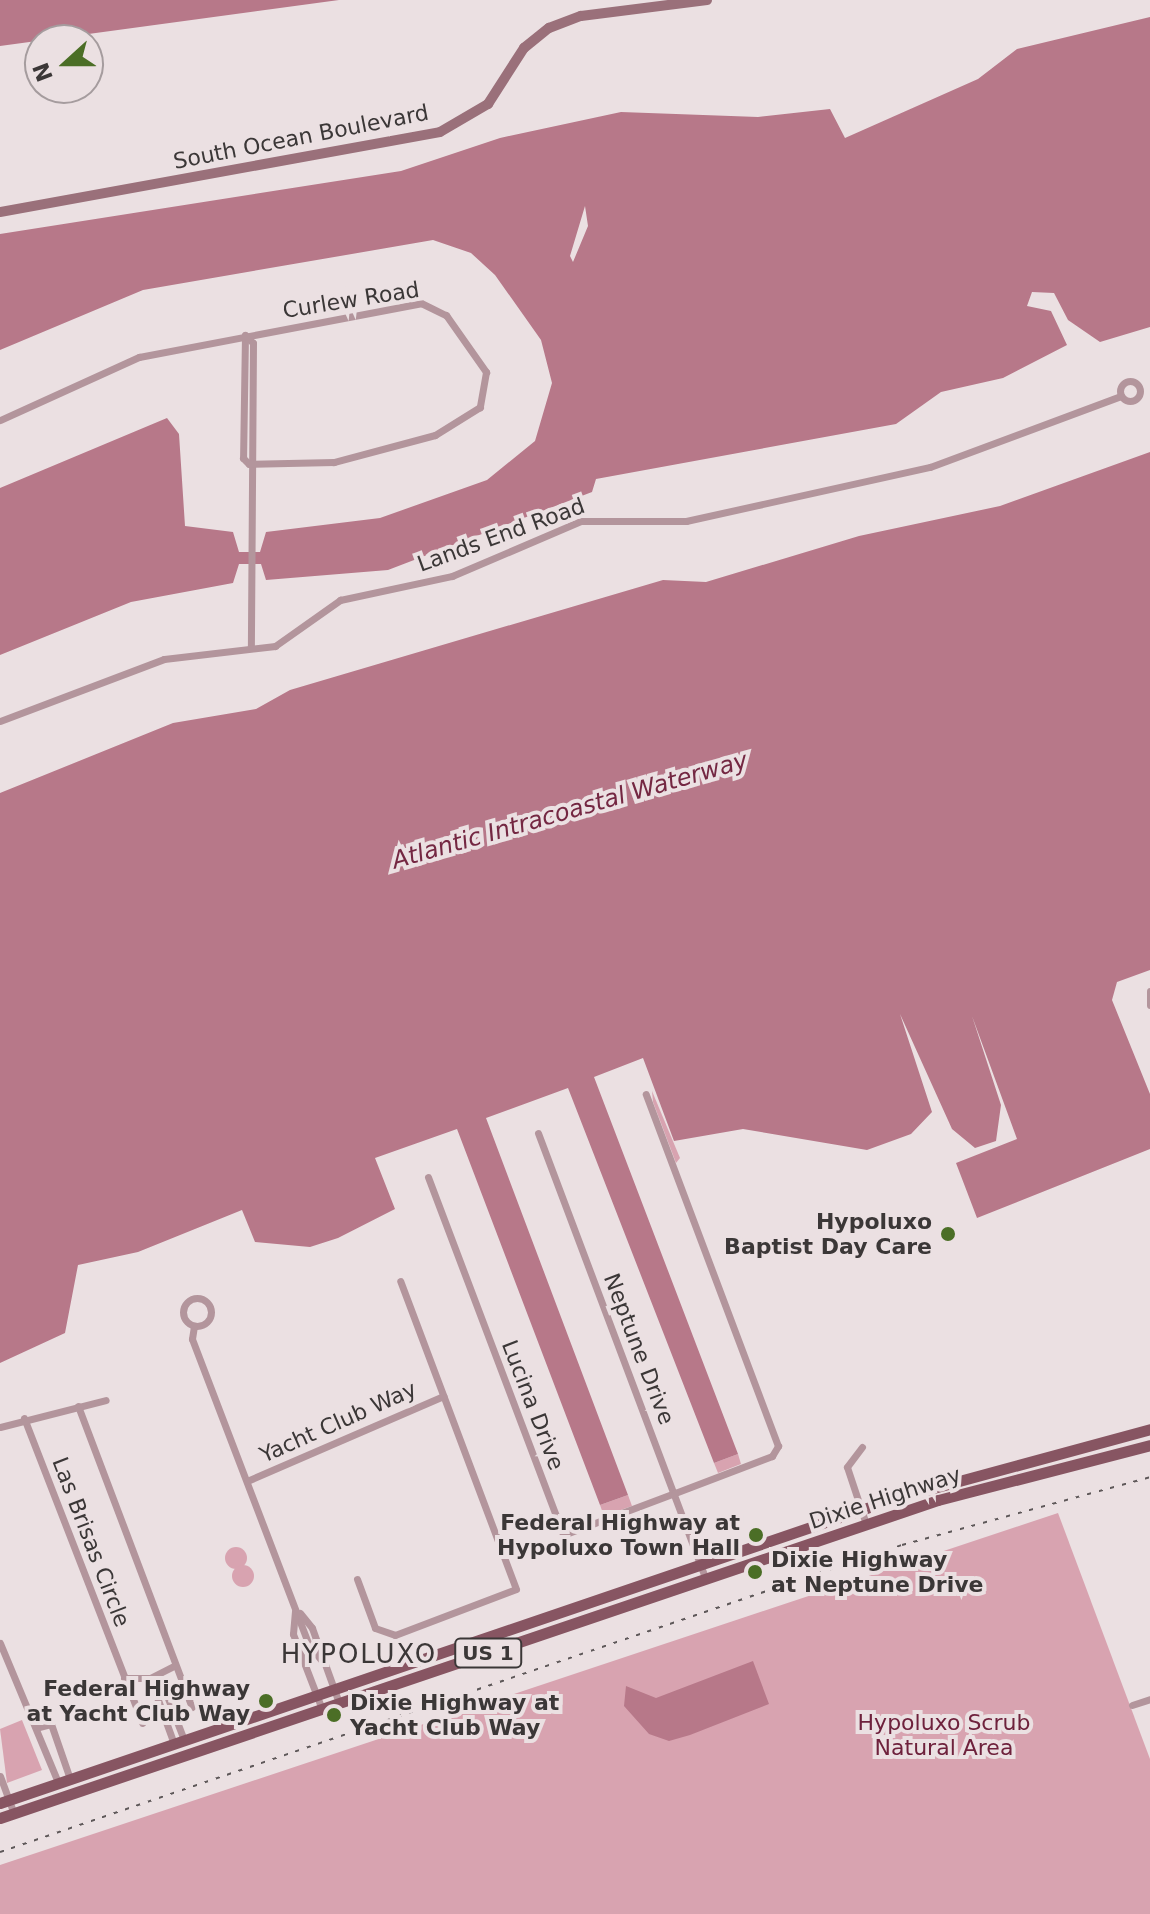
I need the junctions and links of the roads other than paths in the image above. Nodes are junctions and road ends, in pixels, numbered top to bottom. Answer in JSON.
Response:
{"nodes":[{"id":1,"x":707,"y":0,"type":"edge"},
{"id":2,"x":0,"y":212,"type":"edge"},
{"id":3,"x":245,"y":335,"type":"junction"},
{"id":4,"x":1121,"y":396,"type":"dead end"},
{"id":5,"x":0,"y":420,"type":"edge"},
{"id":6,"x":249,"y":464,"type":"junction"},
{"id":7,"x":251,"y":648,"type":"junction"},
{"id":8,"x":0,"y":721,"type":"edge"},
{"id":9,"x":1150,"y":991,"type":"edge"},
{"id":10,"x":1150,"y":1005,"type":"edge"},
{"id":11,"x":646,"y":1094,"type":"dead end"},
{"id":12,"x":538,"y":1133,"type":"dead end"},
{"id":13,"x":428,"y":1177,"type":"dead end"},
{"id":14,"x":400,"y":1281,"type":"dead end"},
{"id":15,"x":194,"y":1326,"type":"junction"},
{"id":16,"x":443,"y":1396,"type":"junction"},
{"id":17,"x":106,"y":1400,"type":"dead end"},
{"id":18,"x":78,"y":1406,"type":"junction"},
{"id":19,"x":24,"y":1418,"type":"junction"},
{"id":20,"x":0,"y":1427,"type":"edge"},
{"id":21,"x":1150,"y":1429,"type":"edge"},
{"id":22,"x":1150,"y":1445,"type":"edge"},
{"id":23,"x":862,"y":1447,"type":"dead end"},
{"id":24,"x":1039,"y":1456,"type":"junction"},
{"id":25,"x":1043,"y":1470,"type":"junction"},
{"id":26,"x":247,"y":1481,"type":"junction"},
{"id":27,"x":675,"y":1493,"type":"junction"},
{"id":28,"x":861,"y":1510,"type":"junction"},
{"id":29,"x":866,"y":1524,"type":"junction"},
{"id":30,"x":701,"y":1565,"type":"junction"},
{"id":31,"x":357,"y":1579,"type":"dead end"},
{"id":32,"x":706,"y":1579,"type":"junction"},
{"id":33,"x":295,"y":1609,"type":"junction"},
{"id":34,"x":0,"y":1643,"type":"edge"},
{"id":35,"x":318,"y":1643,"type":"junction"},
{"id":36,"x":309,"y":1645,"type":"junction"},
{"id":37,"x":298,"y":1648,"type":"junction"},
{"id":38,"x":323,"y":1662,"type":"junction"},
{"id":39,"x":175,"y":1665,"type":"junction"},
{"id":40,"x":159,"y":1675,"type":"junction"},
{"id":41,"x":124,"y":1678,"type":"junction"},
{"id":42,"x":150,"y":1678,"type":"junction"},
{"id":43,"x":334,"y":1689,"type":"junction"},
{"id":44,"x":317,"y":1695,"type":"junction"},
{"id":45,"x":1150,"y":1699,"type":"edge"},
{"id":46,"x":339,"y":1703,"type":"junction"},
{"id":47,"x":1132,"y":1705,"type":"dead end"},
{"id":48,"x":192,"y":1707,"type":"dead end"},
{"id":49,"x":322,"y":1709,"type":"junction"},
{"id":50,"x":142,"y":1723,"type":"dead end"},
{"id":51,"x":39,"y":1727,"type":"junction"},
{"id":52,"x":179,"y":1742,"type":"junction"},
{"id":53,"x":0,"y":1776,"type":"edge"},
{"id":54,"x":64,"y":1780,"type":"junction"},
{"id":55,"x":5,"y":1801,"type":"edge"},
{"id":56,"x":14,"y":1814,"type":"junction"},
{"id":57,"x":0,"y":1818,"type":"edge"}],
"edges":[{"from":1,"to":2,"type":"main road","name":"South Ocean Boulevard"},
{"from":3,"to":5,"type":"street"},
{"from":3,"to":6,"type":"street"},
{"from":3,"to":6,"type":"street","name":"Curlew Road"},
{"from":4,"to":7,"type":"street","name":"Lands End Road"},
{"from":6,"to":7,"type":"street"},
{"from":7,"to":8,"type":"street","name":"Lands End Road"},
{"from":9,"to":10,"type":"street"},
{"from":11,"to":27,"type":"street"},
{"from":12,"to":27,"type":"street","name":"Neptune Drive"},
{"from":13,"to":27,"type":"street","name":"Lucina Drive"},
{"from":14,"to":16,"type":"street","name":"Yacht Club Way"},
{"from":15,"to":15,"type":"street","name":"Yacht Club Way"},
{"from":15,"to":26,"type":"street","name":"Yacht Club Way"},
{"from":16,"to":26,"type":"street","name":"Yacht Club Way"},
{"from":16,"to":31,"type":"street","name":"Yacht Club Way"},
{"from":17,"to":18,"type":"street"},
{"from":18,"to":19,"type":"street"},
{"from":18,"to":39,"type":"street","name":"Las Brisas Circle"},
{"from":19,"to":20,"type":"street"},
{"from":19,"to":41,"type":"street","name":"Las Brisas Circle"},
{"from":21,"to":24,"type":"main road","name":"Dixie Highway","number":"US 1"},
{"from":22,"to":25,"type":"main road","name":"Dixie Highway","number":"US 1"},
{"from":23,"to":28,"type":"street"},
{"from":24,"to":25,"type":"main road"},
{"from":24,"to":28,"type":"main road","name":"Dixie Highway","number":"US 1"},
{"from":25,"to":29,"type":"main road","name":"Dixie Highway","number":"US 1"},
{"from":26,"to":33,"type":"street","name":"Yacht Club Way"},
{"from":27,"to":30,"type":"street","name":"Neptune Drive"},
{"from":28,"to":29,"type":"street"},
{"from":28,"to":30,"type":"main road","name":"Dixie Highway","number":"US 1"},
{"from":29,"to":32,"type":"main road","name":"Dixie Highway","number":"US 1"},
{"from":30,"to":32,"type":"street","name":"Neptune Drive"},
{"from":30,"to":43,"type":"main road","name":"Dixie Highway","number":"US 1"},
{"from":32,"to":46,"type":"main road","name":"Dixie Highway","number":"US 1"},
{"from":33,"to":35,"type":"street","name":"Yacht Club Way"},
{"from":33,"to":36,"type":"street","name":"Yacht Club Way"},
{"from":33,"to":37,"type":"street","name":"Yacht Club Way"},
{"from":34,"to":51,"type":"street"},
{"from":35,"to":36,"type":"street"},
{"from":35,"to":38,"type":"street","name":"Yacht Club Way"},
{"from":36,"to":37,"type":"street"},
{"from":36,"to":38,"type":"street","name":"Yacht Club Way"},
{"from":37,"to":44,"type":"street","name":"Yacht Club Way"},
{"from":38,"to":43,"type":"street","name":"Yacht Club Way"},
{"from":39,"to":40,"type":"street"},
{"from":39,"to":48,"type":"street","name":"Las Brisas Circle"},
{"from":40,"to":42,"type":"street"},
{"from":40,"to":52,"type":"street"},
{"from":41,"to":42,"type":"street"},
{"from":41,"to":50,"type":"street","name":"Las Brisas Circle"},
{"from":42,"to":52,"type":"street"},
{"from":43,"to":44,"type":"main road","name":"Dixie Highway","number":"US 1"},
{"from":43,"to":46,"type":"street","name":"Yacht Club Way"},
{"from":44,"to":49,"type":"street","name":"Yacht Club Way"},
{"from":44,"to":52,"type":"main road","name":"Dixie Highway","number":"US 1"},
{"from":45,"to":47,"type":"street"},
{"from":46,"to":49,"type":"main road","name":"Dixie Highway","number":"US 1"},
{"from":49,"to":56,"type":"main road","name":"Dixie Highway","number":"US 1"},
{"from":51,"to":54,"type":"street"},
{"from":51,"to":54,"type":"street"},
{"from":52,"to":54,"type":"main road","name":"Dixie Highway","number":"US 1"},
{"from":53,"to":55,"type":"street"},
{"from":54,"to":55,"type":"main road","name":"Dixie Highway","number":"US 1"},
{"from":55,"to":56,"type":"street"},
{"from":56,"to":57,"type":"main road","name":"Dixie Highway","number":"US 1"}]}
